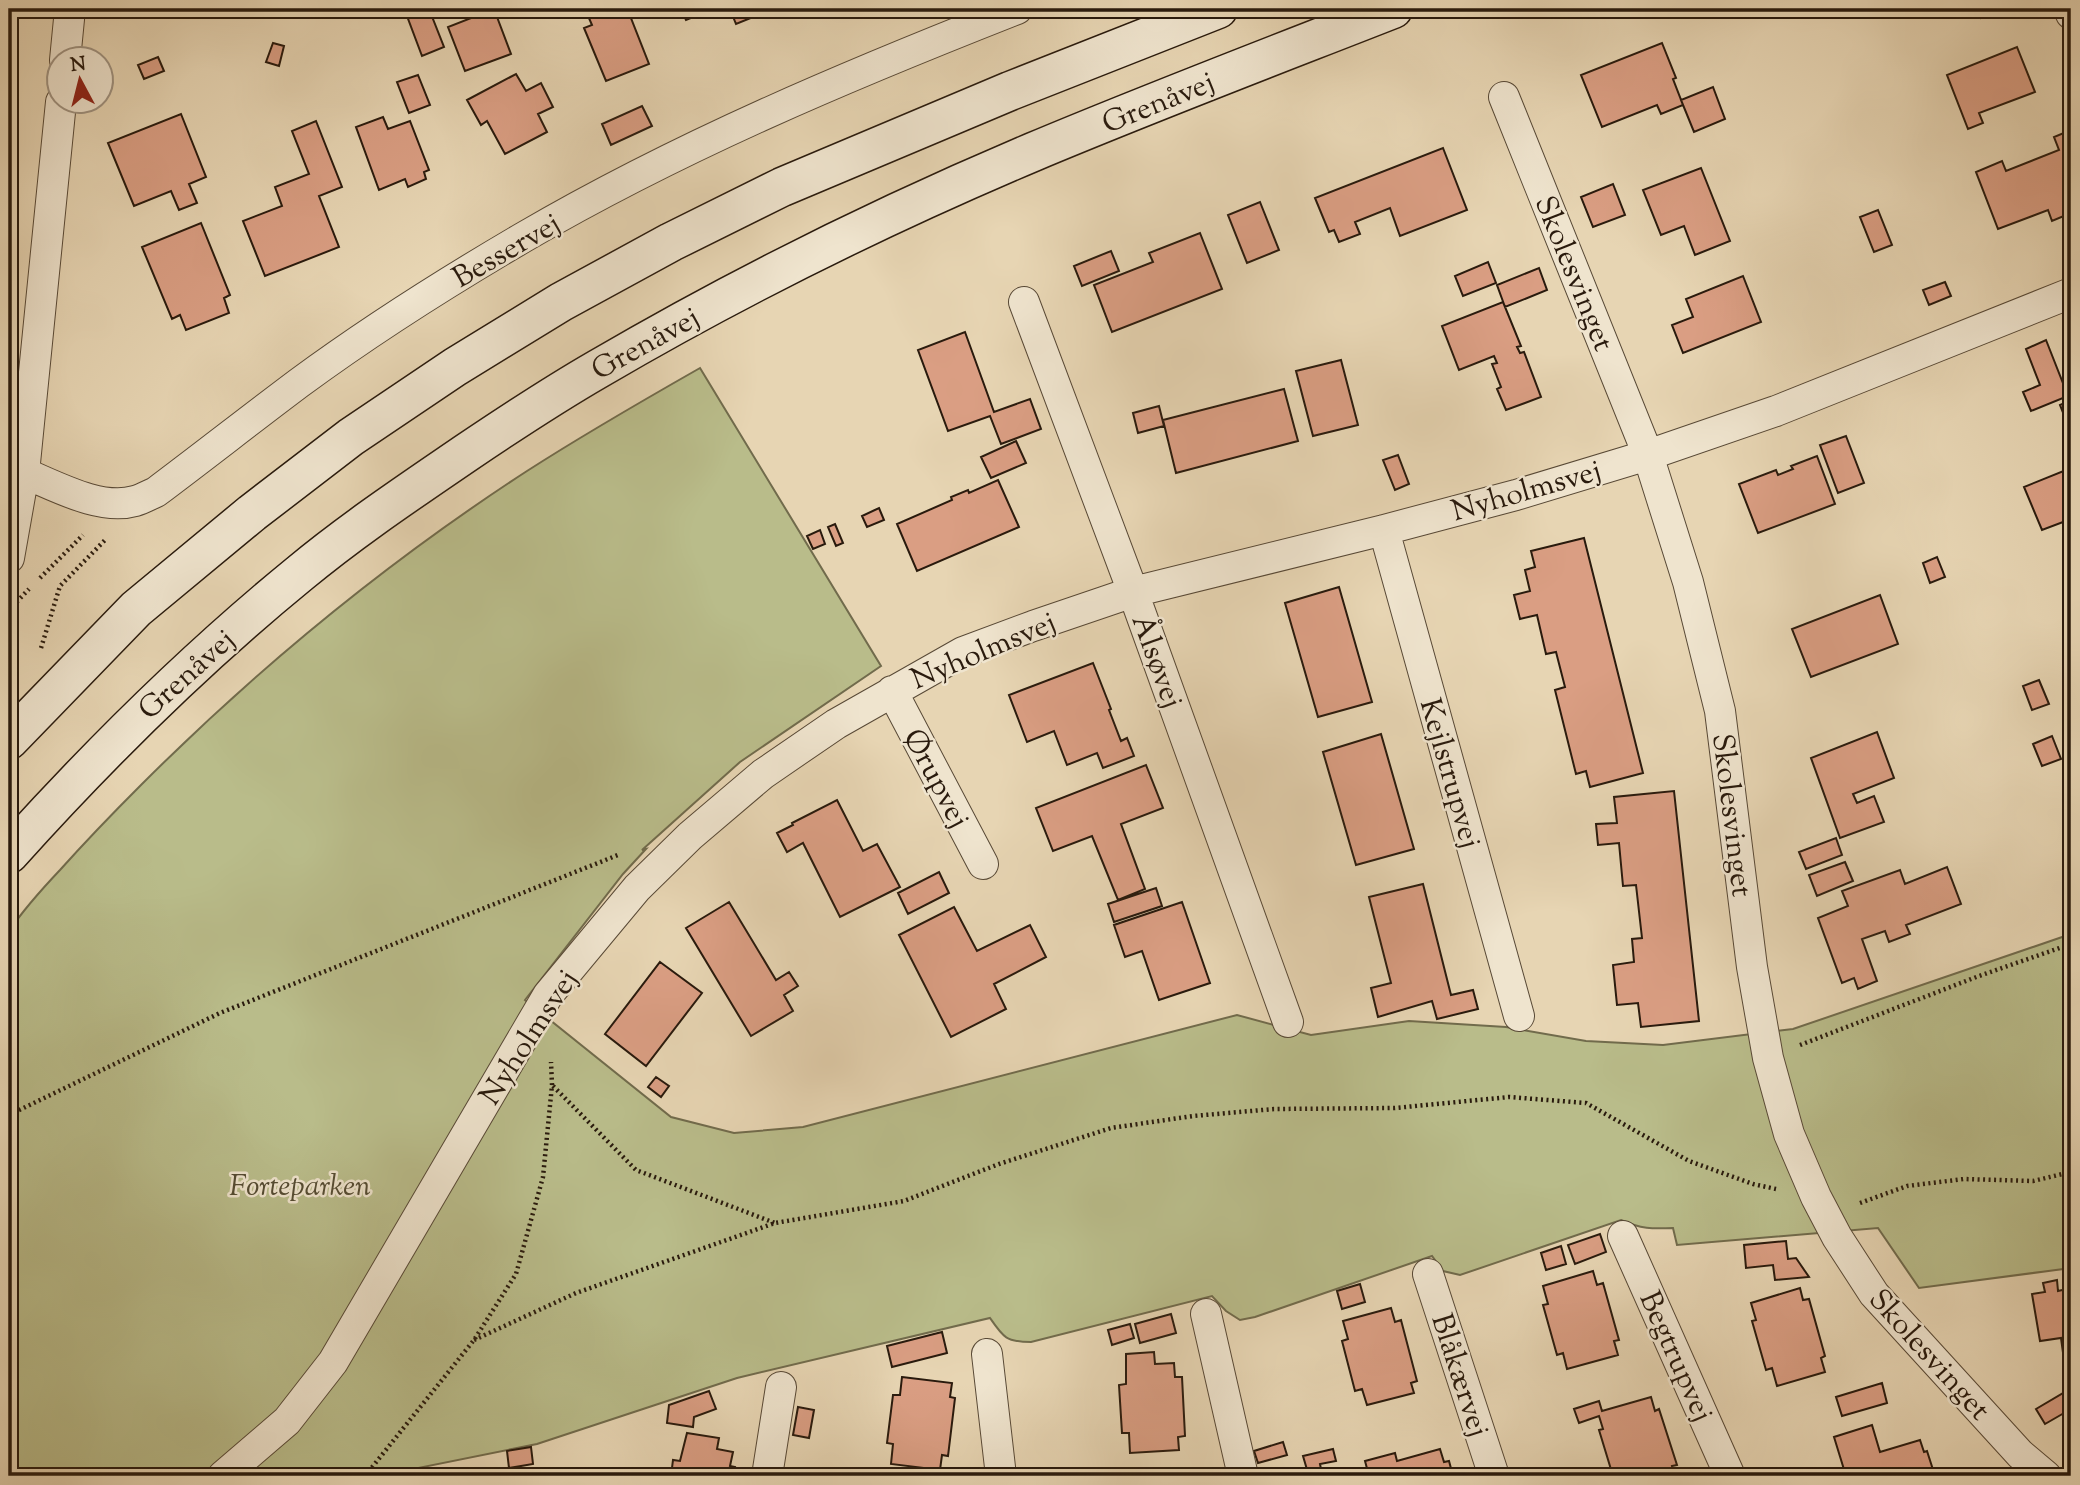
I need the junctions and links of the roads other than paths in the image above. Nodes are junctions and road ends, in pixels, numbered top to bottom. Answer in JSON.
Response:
{"nodes":[{"id":1,"x":70,"y":9,"type":"edge"},
{"id":2,"x":1017,"y":9,"type":"edge"},
{"id":3,"x":1218,"y":9,"type":"edge"},
{"id":4,"x":1393,"y":9,"type":"edge"},
{"id":5,"x":2069,"y":9,"type":"edge"},
{"id":6,"x":2071,"y":14,"type":"edge"},
{"id":7,"x":66,"y":46,"type":"edge"},
{"id":8,"x":1504,"y":97,"type":"dead end"},
{"id":9,"x":60,"y":116,"type":"edge"},
{"id":10,"x":2071,"y":293,"type":"edge"},
{"id":11,"x":1024,"y":302,"type":"dead end"},
{"id":12,"x":1648,"y":455,"type":"junction"},
{"id":13,"x":24,"y":472,"type":"junction"},
{"id":14,"x":1384,"y":530,"type":"junction"},
{"id":15,"x":9,"y":558,"type":"edge"},
{"id":16,"x":1133,"y":592,"type":"junction"},
{"id":17,"x":892,"y":691,"type":"junction"},
{"id":18,"x":9,"y":740,"type":"edge"},
{"id":19,"x":9,"y":854,"type":"edge"},
{"id":20,"x":983,"y":864,"type":"dead end"},
{"id":21,"x":1520,"y":1016,"type":"dead end"},
{"id":22,"x":1288,"y":1022,"type":"dead end"},
{"id":23,"x":1623,"y":1236,"type":"dead end"},
{"id":24,"x":1428,"y":1274,"type":"dead end"},
{"id":25,"x":1206,"y":1314,"type":"dead end"},
{"id":26,"x":987,"y":1354,"type":"dead end"},
{"id":27,"x":781,"y":1387,"type":"dead end"},
{"id":28,"x":223,"y":1476,"type":"edge"},
{"id":29,"x":767,"y":1476,"type":"edge"},
{"id":30,"x":1001,"y":1476,"type":"edge"},
{"id":31,"x":1243,"y":1476,"type":"edge"},
{"id":32,"x":1494,"y":1476,"type":"edge"},
{"id":33,"x":1730,"y":1476,"type":"edge"},
{"id":34,"x":2046,"y":1476,"type":"edge"}],
"edges":[{"from":1,"to":7,"type":"street"},
{"from":2,"to":13,"type":"street","name":"Besservej"},
{"from":3,"to":18,"type":"main road"},
{"from":4,"to":19,"type":"main road","name":"Grenåvej"},
{"from":5,"to":6,"type":"street"},
{"from":8,"to":12,"type":"street","name":"Skolesvinget"},
{"from":9,"to":13,"type":"street"},
{"from":10,"to":12,"type":"street","name":"Nyholmsvej"},
{"from":11,"to":16,"type":"street","name":"Ålsøvej"},
{"from":12,"to":14,"type":"street","name":"Nyholmsvej"},
{"from":12,"to":34,"type":"street","name":"Skolesvinget"},
{"from":13,"to":15,"type":"street"},
{"from":14,"to":16,"type":"street","name":"Nyholmsvej"},
{"from":14,"to":21,"type":"street","name":"Kejlstrupvej"},
{"from":16,"to":17,"type":"street","name":"Nyholmsvej"},
{"from":16,"to":22,"type":"street","name":"Ålsøvej"},
{"from":17,"to":20,"type":"street","name":"Ørupvej"},
{"from":17,"to":28,"type":"street","name":"Nyholmsvej"},
{"from":23,"to":33,"type":"street","name":"Begtrupvej"},
{"from":24,"to":32,"type":"street","name":"Blåkærvej"},
{"from":25,"to":31,"type":"street"},
{"from":26,"to":30,"type":"street"},
{"from":27,"to":29,"type":"street"}]}
